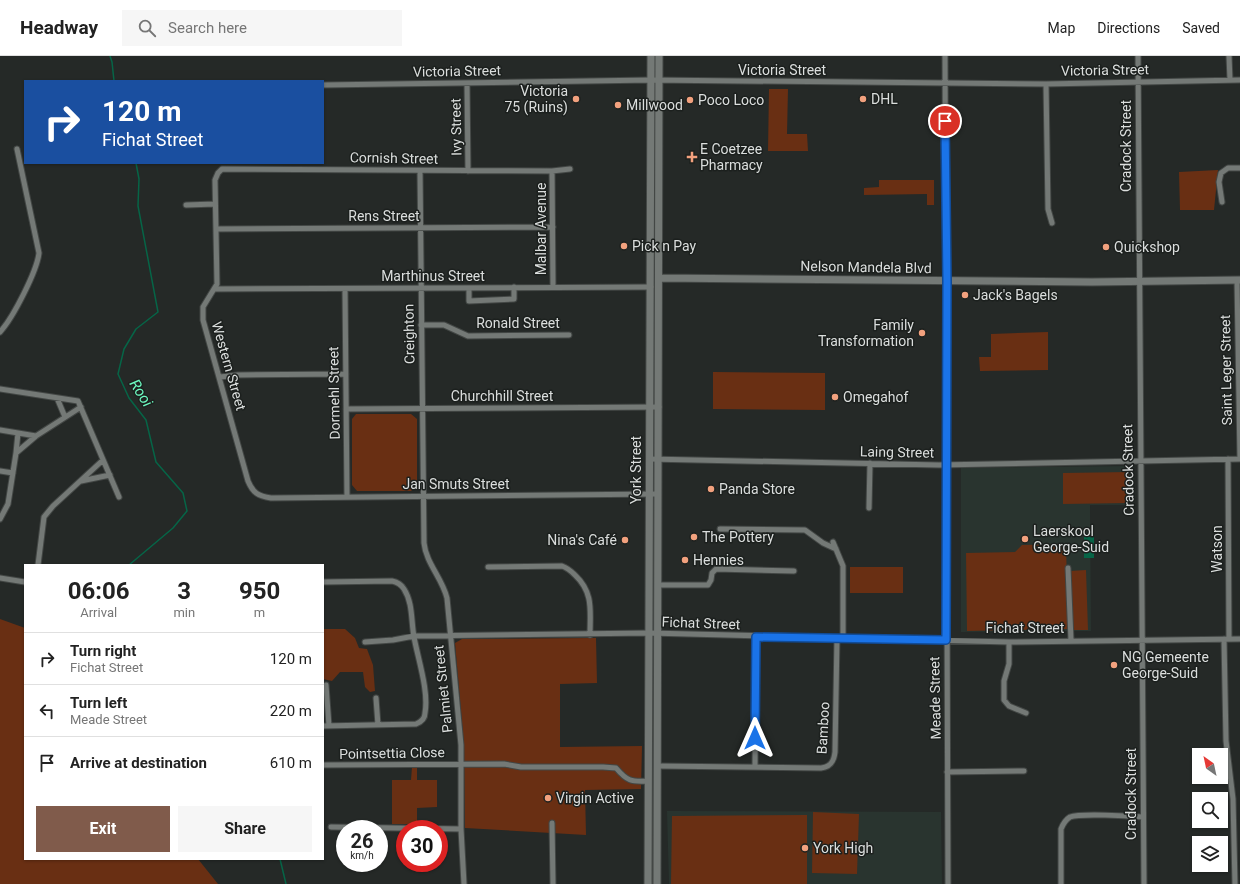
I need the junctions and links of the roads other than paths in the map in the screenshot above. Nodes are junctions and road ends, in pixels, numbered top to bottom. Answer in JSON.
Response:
{"nodes":[{"id":1,"x":651,"y":56,"type":"edge"},
{"id":2,"x":659,"y":56,"type":"edge"},
{"id":3,"x":945,"y":56,"type":"edge"},
{"id":4,"x":1138,"y":56,"type":"edge"},
{"id":5,"x":1229,"y":56,"type":"edge"},
{"id":6,"x":655,"y":80,"type":"junction"},
{"id":7,"x":1230,"y":80,"type":"junction"},
{"id":8,"x":1240,"y":80,"type":"edge"},
{"id":9,"x":1138,"y":81,"type":"junction"},
{"id":10,"x":467,"y":83,"type":"junction"},
{"id":11,"x":946,"y":83,"type":"junction"},
{"id":12,"x":1046,"y":84,"type":"junction"},
{"id":13,"x":324,"y":85,"type":"edge"},
{"id":14,"x":16,"y":149,"type":"dead end"},
{"id":15,"x":1240,"y":168,"type":"edge"},
{"id":16,"x":570,"y":169,"type":"dead end"},
{"id":17,"x":420,"y":171,"type":"junction"},
{"id":18,"x":468,"y":171,"type":"junction"},
{"id":19,"x":552,"y":171,"type":"junction"},
{"id":20,"x":218,"y":173,"type":"joint"},
{"id":21,"x":1222,"y":202,"type":"dead end"},
{"id":22,"x":215,"y":204,"type":"junction"},
{"id":23,"x":186,"y":205,"type":"dead end"},
{"id":24,"x":1052,"y":224,"type":"dead end"},
{"id":25,"x":553,"y":227,"type":"junction"},
{"id":26,"x":420,"y":228,"type":"junction"},
{"id":27,"x":216,"y":229,"type":"junction"},
{"id":28,"x":659,"y":278,"type":"junction"},
{"id":29,"x":1238,"y":280,"type":"edge"},
{"id":30,"x":947,"y":281,"type":"junction"},
{"id":31,"x":1139,"y":281,"type":"junction"},
{"id":32,"x":553,"y":287,"type":"junction"},
{"id":33,"x":651,"y":287,"type":"junction"},
{"id":34,"x":421,"y":288,"type":"junction"},
{"id":35,"x":469,"y":288,"type":"junction"},
{"id":36,"x":514,"y":288,"type":"junction"},
{"id":37,"x":345,"y":289,"type":"junction"},
{"id":38,"x":215,"y":290,"type":"junction"},
{"id":39,"x":421,"y":325,"type":"junction"},
{"id":40,"x":0,"y":332,"type":"edge"},
{"id":41,"x":569,"y":335,"type":"dead end"},
{"id":42,"x":346,"y":374,"type":"junction"},
{"id":43,"x":220,"y":377,"type":"junction"},
{"id":44,"x":0,"y":389,"type":"edge"},
{"id":45,"x":57,"y":398,"type":"junction"},
{"id":46,"x":649,"y":407,"type":"junction"},
{"id":47,"x":659,"y":407,"type":"junction"},
{"id":48,"x":81,"y":408,"type":"junction"},
{"id":49,"x":346,"y":409,"type":"junction"},
{"id":50,"x":422,"y":409,"type":"junction"},
{"id":51,"x":65,"y":417,"type":"junction"},
{"id":52,"x":0,"y":430,"type":"edge"},
{"id":53,"x":18,"y":433,"type":"junction"},
{"id":54,"x":36,"y":436,"type":"junction"},
{"id":55,"x":16,"y":453,"type":"junction"},
{"id":56,"x":649,"y":459,"type":"junction"},
{"id":57,"x":658,"y":459,"type":"junction"},
{"id":58,"x":1228,"y":459,"type":"junction"},
{"id":59,"x":1240,"y":459,"type":"edge"},
{"id":60,"x":103,"y":460,"type":"junction"},
{"id":61,"x":1140,"y":460,"type":"junction"},
{"id":62,"x":870,"y":463,"type":"junction"},
{"id":63,"x":947,"y":464,"type":"junction"},
{"id":64,"x":0,"y":471,"type":"edge"},
{"id":65,"x":13,"y":473,"type":"junction"},
{"id":66,"x":110,"y":476,"type":"junction"},
{"id":67,"x":80,"y":481,"type":"junction"},
{"id":68,"x":255,"y":494,"type":"joint"},
{"id":69,"x":649,"y":494,"type":"junction"},
{"id":70,"x":658,"y":494,"type":"junction"},
{"id":71,"x":423,"y":496,"type":"junction"},
{"id":72,"x":120,"y":497,"type":"dead end"},
{"id":73,"x":347,"y":497,"type":"junction"},
{"id":74,"x":8,"y":504,"type":"junction"},
{"id":75,"x":869,"y":508,"type":"dead end"},
{"id":76,"x":0,"y":511,"type":"edge"},
{"id":77,"x":0,"y":519,"type":"edge"},
{"id":78,"x":720,"y":529,"type":"dead end"},
{"id":79,"x":833,"y":542,"type":"dead end"},
{"id":80,"x":836,"y":549,"type":"junction"},
{"id":81,"x":38,"y":564,"type":"edge"},
{"id":82,"x":488,"y":567,"type":"dead end"},
{"id":83,"x":1068,"y":568,"type":"dead end"},
{"id":84,"x":794,"y":571,"type":"dead end"},
{"id":85,"x":0,"y":578,"type":"edge"},
{"id":86,"x":24,"y":582,"type":"edge"},
{"id":87,"x":324,"y":582,"type":"edge"},
{"id":88,"x":658,"y":585,"type":"junction"},
{"id":89,"x":649,"y":633,"type":"junction"},
{"id":90,"x":658,"y":634,"type":"junction"},
{"id":91,"x":590,"y":635,"type":"junction"},
{"id":92,"x":414,"y":636,"type":"junction"},
{"id":93,"x":450,"y":636,"type":"junction"},
{"id":94,"x":756,"y":637,"type":"junction"},
{"id":95,"x":840,"y":638,"type":"junction"},
{"id":96,"x":1226,"y":639,"type":"junction"},
{"id":97,"x":1240,"y":639,"type":"edge"},
{"id":98,"x":946,"y":640,"type":"junction"},
{"id":99,"x":1070,"y":640,"type":"junction"},
{"id":100,"x":1142,"y":641,"type":"junction"},
{"id":101,"x":364,"y":642,"type":"dead end"},
{"id":102,"x":1009,"y":642,"type":"junction"},
{"id":103,"x":326,"y":685,"type":"dead end"},
{"id":104,"x":376,"y":698,"type":"dead end"},
{"id":105,"x":1026,"y":713,"type":"dead end"},
{"id":106,"x":378,"y":725,"type":"junction"},
{"id":107,"x":324,"y":726,"type":"edge"},
{"id":108,"x":329,"y":726,"type":"junction"},
{"id":109,"x":461,"y":764,"type":"junction"},
{"id":110,"x":324,"y":766,"type":"edge"},
{"id":111,"x":658,"y":766,"type":"junction"},
{"id":112,"x":755,"y":766,"type":"junction"},
{"id":113,"x":1024,"y":771,"type":"dead end"},
{"id":114,"x":947,"y":772,"type":"junction"},
{"id":115,"x":648,"y":782,"type":"junction"},
{"id":116,"x":1144,"y":817,"type":"junction"},
{"id":117,"x":552,"y":823,"type":"dead end"},
{"id":118,"x":331,"y":827,"type":"dead end"},
{"id":119,"x":461,"y":829,"type":"junction"},
{"id":120,"x":464,"y":884,"type":"edge"},
{"id":121,"x":553,"y":884,"type":"edge"},
{"id":122,"x":648,"y":884,"type":"edge"},
{"id":123,"x":658,"y":884,"type":"edge"},
{"id":124,"x":948,"y":884,"type":"edge"},
{"id":125,"x":1062,"y":884,"type":"edge"},
{"id":126,"x":1144,"y":884,"type":"edge"},
{"id":127,"x":1234,"y":884,"type":"edge"}],
"edges":[{"from":1,"to":6,"type":"main road","name":"York Street"},
{"from":2,"to":6,"type":"main road","name":"York Street"},
{"from":3,"to":11,"type":"street","name":"Meade Street"},
{"from":4,"to":9,"type":"street","name":"Cradock Street"},
{"from":5,"to":7,"type":"street"},
{"from":6,"to":10,"type":"street","name":"Victoria Street"},
{"from":6,"to":11,"type":"street","name":"Victoria Street"},
{"from":6,"to":28,"type":"main road","name":"York Street"},
{"from":6,"to":33,"type":"main road","name":"York Street"},
{"from":7,"to":8,"type":"street","name":"Victoria Street"},
{"from":7,"to":9,"type":"street","name":"Victoria Street"},
{"from":9,"to":12,"type":"street","name":"Victoria Street"},
{"from":9,"to":31,"type":"street","name":"Cradock Street"},
{"from":10,"to":13,"type":"street","name":"Victoria Street"},
{"from":10,"to":18,"type":"street","name":"Ivy Street"},
{"from":11,"to":12,"type":"street","name":"Victoria Street"},
{"from":11,"to":30,"type":"street","name":"Meade Street"},
{"from":12,"to":24,"type":"street"},
{"from":14,"to":40,"type":"street"},
{"from":15,"to":21,"type":"street"},
{"from":16,"to":19,"type":"street","name":"Cornish Street"},
{"from":17,"to":18,"type":"street","name":"Cornish Street"},
{"from":17,"to":20,"type":"street","name":"Cornish Street"},
{"from":17,"to":26,"type":"street","name":"Creighton"},
{"from":18,"to":19,"type":"street","name":"Cornish Street"},
{"from":19,"to":25,"type":"street","name":"Malbar Avenue"},
{"from":20,"to":22,"type":"street","name":"Western Street"},
{"from":22,"to":23,"type":"street"},
{"from":22,"to":27,"type":"street","name":"Western Street"},
{"from":25,"to":26,"type":"street","name":"Rens Street"},
{"from":25,"to":32,"type":"street","name":"Malbar Avenue"},
{"from":26,"to":27,"type":"street","name":"Rens Street"},
{"from":26,"to":34,"type":"street","name":"Creighton"},
{"from":27,"to":38,"type":"street","name":"Western Street"},
{"from":28,"to":30,"type":"main road","name":"Nelson Mandela Blvd"},
{"from":28,"to":33,"type":"main road"},
{"from":28,"to":47,"type":"main road","name":"York Street"},
{"from":29,"to":31,"type":"main road","name":"Nelson Mandela Blvd"},
{"from":29,"to":59,"type":"street","name":"Saint Leger Street"},
{"from":30,"to":31,"type":"main road","name":"Nelson Mandela Blvd"},
{"from":30,"to":63,"type":"street","name":"Meade Street"},
{"from":31,"to":61,"type":"street","name":"Cradock Street"},
{"from":32,"to":33,"type":"street","name":"Marthinus Street"},
{"from":32,"to":36,"type":"street","name":"Marthinus Street"},
{"from":33,"to":46,"type":"main road","name":"York Street"},
{"from":34,"to":35,"type":"street","name":"Marthinus Street"},
{"from":34,"to":37,"type":"street","name":"Marthinus Street"},
{"from":34,"to":39,"type":"street","name":"Creighton"},
{"from":35,"to":36,"type":"street","name":"Marthinus Street"},
{"from":35,"to":36,"type":"street"},
{"from":37,"to":38,"type":"street","name":"Marthinus Street"},
{"from":37,"to":42,"type":"street","name":"Dormehl Street"},
{"from":38,"to":43,"type":"street","name":"Western Street"},
{"from":39,"to":41,"type":"street","name":"Ronald Street"},
{"from":39,"to":50,"type":"street","name":"Creighton"},
{"from":42,"to":43,"type":"street"},
{"from":42,"to":49,"type":"street","name":"Dormehl Street"},
{"from":43,"to":68,"type":"street","name":"Western Street"},
{"from":44,"to":45,"type":"street"},
{"from":45,"to":48,"type":"street"},
{"from":45,"to":51,"type":"street"},
{"from":46,"to":47,"type":"street","name":"Churchhill Street"},
{"from":46,"to":50,"type":"street","name":"Churchhill Street"},
{"from":46,"to":56,"type":"main road","name":"York Street"},
{"from":47,"to":57,"type":"main road","name":"York Street"},
{"from":48,"to":51,"type":"street"},
{"from":48,"to":60,"type":"street"},
{"from":49,"to":50,"type":"street","name":"Churchhill Street"},
{"from":49,"to":73,"type":"street","name":"Dormehl Street"},
{"from":50,"to":71,"type":"street","name":"Creighton"},
{"from":51,"to":54,"type":"street"},
{"from":52,"to":53,"type":"street"},
{"from":53,"to":54,"type":"street"},
{"from":53,"to":55,"type":"street"},
{"from":54,"to":55,"type":"street"},
{"from":55,"to":65,"type":"street"},
{"from":56,"to":57,"type":"street","name":"Laing Street"},
{"from":56,"to":69,"type":"main road","name":"York Street"},
{"from":57,"to":62,"type":"street","name":"Laing Street"},
{"from":57,"to":70,"type":"main road","name":"York Street"},
{"from":58,"to":59,"type":"street","name":"Laing Street"},
{"from":58,"to":61,"type":"street","name":"Laing Street"},
{"from":58,"to":96,"type":"street","name":"Watson"},
{"from":60,"to":66,"type":"street"},
{"from":60,"to":67,"type":"street"},
{"from":61,"to":63,"type":"street","name":"Laing Street"},
{"from":61,"to":100,"type":"street","name":"Cradock Street"},
{"from":62,"to":63,"type":"street","name":"Laing Street"},
{"from":62,"to":75,"type":"street"},
{"from":63,"to":98,"type":"street","name":"Meade Street"},
{"from":64,"to":65,"type":"street"},
{"from":65,"to":74,"type":"street"},
{"from":66,"to":67,"type":"street"},
{"from":66,"to":72,"type":"street"},
{"from":67,"to":81,"type":"street"},
{"from":68,"to":73,"type":"street","name":"Jan Smuts Street"},
{"from":69,"to":70,"type":"street","name":"Jan Smuts Street"},
{"from":69,"to":71,"type":"street","name":"Jan Smuts Street"},
{"from":69,"to":89,"type":"main road","name":"York Street"},
{"from":70,"to":88,"type":"main road","name":"York Street"},
{"from":71,"to":73,"type":"street","name":"Jan Smuts Street"},
{"from":71,"to":93,"type":"street","name":"Palmiet Street"},
{"from":74,"to":76,"type":"street"},
{"from":74,"to":77,"type":"street"},
{"from":78,"to":80,"type":"street"},
{"from":79,"to":80,"type":"street","name":"Bamboo"},
{"from":80,"to":95,"type":"street","name":"Bamboo"},
{"from":82,"to":91,"type":"street"},
{"from":83,"to":99,"type":"street"},
{"from":84,"to":88,"type":"street"},
{"from":85,"to":86,"type":"street"},
{"from":87,"to":92,"type":"street"},
{"from":88,"to":90,"type":"main road","name":"York Street"},
{"from":89,"to":90,"type":"street","name":"Fichat Street"},
{"from":89,"to":91,"type":"street","name":"Fichat Street"},
{"from":89,"to":115,"type":"main road","name":"York Street"},
{"from":90,"to":94,"type":"street","name":"Fichat Street"},
{"from":90,"to":111,"type":"main road","name":"York Street"},
{"from":91,"to":93,"type":"street","name":"Fichat Street"},
{"from":92,"to":93,"type":"street","name":"Fichat Street"},
{"from":92,"to":101,"type":"street","name":"Fichat Street"},
{"from":92,"to":106,"type":"street"},
{"from":93,"to":109,"type":"street","name":"Palmiet Street"},
{"from":94,"to":95,"type":"street","name":"Fichat Street"},
{"from":94,"to":112,"type":"street"},
{"from":95,"to":98,"type":"street","name":"Fichat Street"},
{"from":95,"to":112,"type":"street","name":"Bamboo"},
{"from":96,"to":97,"type":"street","name":"Fichat Street"},
{"from":96,"to":100,"type":"street","name":"Fichat Street"},
{"from":96,"to":127,"type":"street","name":"Watson"},
{"from":98,"to":102,"type":"street","name":"Fichat Street"},
{"from":98,"to":114,"type":"street","name":"Meade Street"},
{"from":99,"to":100,"type":"street","name":"Fichat Street"},
{"from":99,"to":102,"type":"street","name":"Fichat Street"},
{"from":100,"to":116,"type":"street","name":"Cradock Street"},
{"from":102,"to":105,"type":"street"},
{"from":103,"to":108,"type":"street"},
{"from":104,"to":106,"type":"street"},
{"from":106,"to":108,"type":"street"},
{"from":107,"to":108,"type":"street"},
{"from":109,"to":110,"type":"street","name":"Pointsettia Close"},
{"from":109,"to":115,"type":"street","name":"Pointsettia Close"},
{"from":109,"to":119,"type":"street","name":"Palmiet Street"},
{"from":111,"to":112,"type":"street","name":"Bamboo"},
{"from":111,"to":123,"type":"main road","name":"York Street"},
{"from":113,"to":114,"type":"street"},
{"from":114,"to":124,"type":"street","name":"Meade Street"},
{"from":115,"to":122,"type":"main road","name":"York Street"},
{"from":116,"to":125,"type":"street"},
{"from":116,"to":126,"type":"street","name":"Cradock Street"},
{"from":117,"to":121,"type":"street"},
{"from":118,"to":119,"type":"street"},
{"from":119,"to":120,"type":"street","name":"Palmiet Street"}]}
